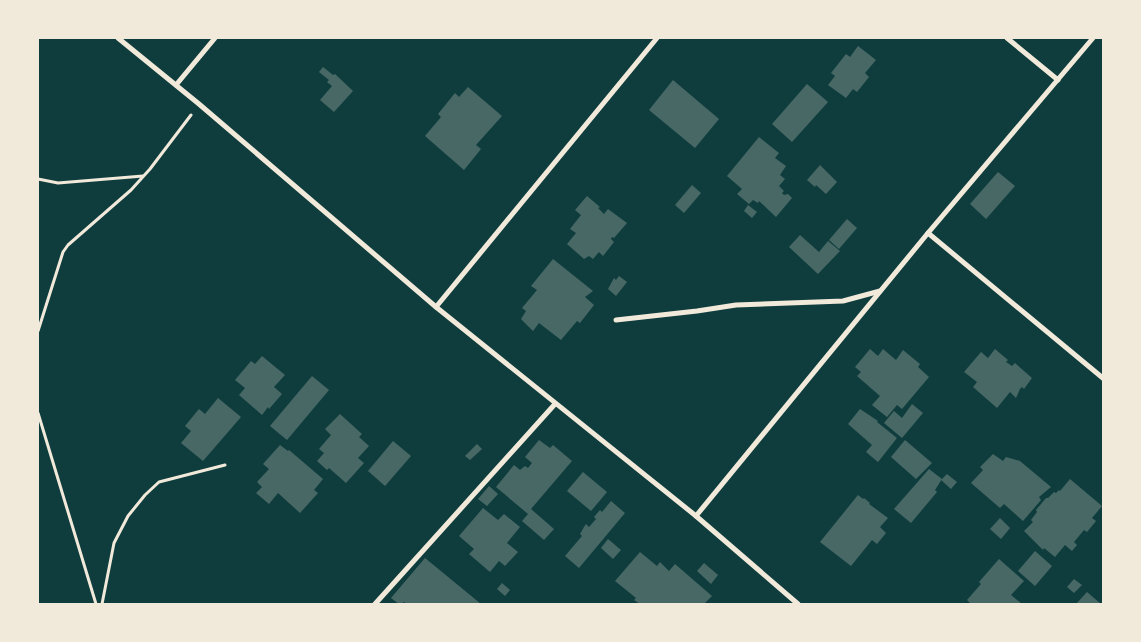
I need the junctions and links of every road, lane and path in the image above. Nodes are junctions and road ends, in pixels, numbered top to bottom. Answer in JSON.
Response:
{"nodes":[{"id":1,"x":118,"y":38,"type":"edge"},
{"id":2,"x":215,"y":38,"type":"edge"},
{"id":3,"x":657,"y":38,"type":"edge"},
{"id":4,"x":1008,"y":38,"type":"edge"},
{"id":5,"x":1093,"y":38,"type":"edge"},
{"id":6,"x":1058,"y":80,"type":"junction"},
{"id":7,"x":176,"y":85,"type":"junction"},
{"id":8,"x":199,"y":104,"type":"junction"},
{"id":9,"x":143,"y":176,"type":"junction"},
{"id":10,"x":38,"y":180,"type":"edge"},
{"id":11,"x":928,"y":233,"type":"junction"},
{"id":12,"x":880,"y":291,"type":"junction"},
{"id":13,"x":436,"y":307,"type":"junction"},
{"id":14,"x":616,"y":320,"type":"dead end"},
{"id":15,"x":38,"y":331,"type":"edge"},
{"id":16,"x":1104,"y":379,"type":"edge"},
{"id":17,"x":555,"y":404,"type":"junction"},
{"id":18,"x":38,"y":413,"type":"edge"},
{"id":19,"x":225,"y":465,"type":"dead end"},
{"id":20,"x":696,"y":516,"type":"junction"},
{"id":21,"x":96,"y":604,"type":"edge"},
{"id":22,"x":102,"y":604,"type":"edge"},
{"id":23,"x":375,"y":604,"type":"edge"},
{"id":24,"x":798,"y":604,"type":"edge"}],
"edges":[{"from":1,"to":7,"type":"street"},
{"from":2,"to":7,"type":"street"},
{"from":3,"to":13,"type":"street"},
{"from":4,"to":6,"type":"street"},
{"from":5,"to":6,"type":"street"},
{"from":6,"to":11,"type":"street"},
{"from":7,"to":8,"type":"street"},
{"from":8,"to":9,"type":"path"},
{"from":8,"to":13,"type":"street"},
{"from":9,"to":10,"type":"path"},
{"from":9,"to":15,"type":"path"},
{"from":11,"to":12,"type":"street"},
{"from":11,"to":16,"type":"street"},
{"from":12,"to":14,"type":"street"},
{"from":12,"to":20,"type":"street"},
{"from":13,"to":17,"type":"street"},
{"from":17,"to":20,"type":"street"},
{"from":17,"to":23,"type":"street"},
{"from":18,"to":21,"type":"path"},
{"from":19,"to":22,"type":"path"},
{"from":20,"to":24,"type":"street"}]}
